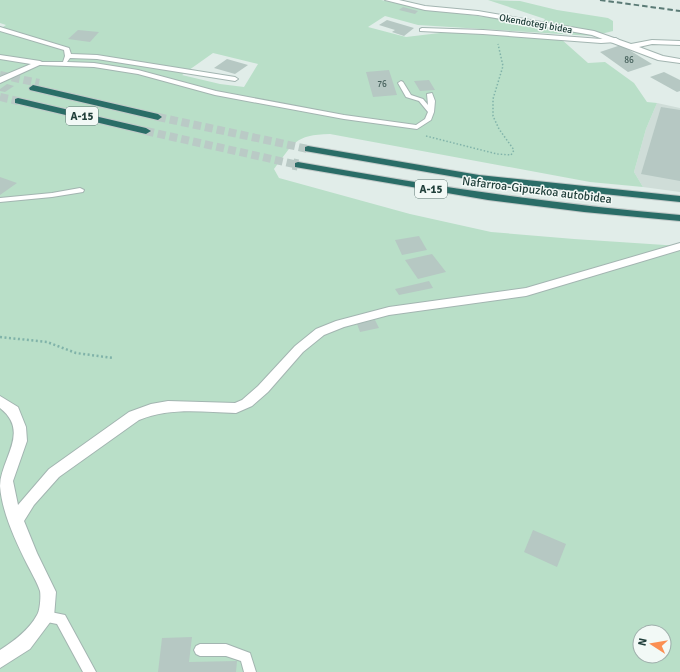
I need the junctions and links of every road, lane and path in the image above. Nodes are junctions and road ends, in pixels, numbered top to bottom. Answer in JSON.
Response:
{"nodes":[{"id":1,"x":389,"y":0,"type":"edge"},
{"id":2,"x":0,"y":29,"type":"edge"},
{"id":3,"x":422,"y":30,"type":"dead end"},
{"id":4,"x":493,"y":33,"type":"junction"},
{"id":5,"x":616,"y":40,"type":"junction"},
{"id":6,"x":680,"y":43,"type":"edge"},
{"id":7,"x":632,"y":46,"type":"junction"},
{"id":8,"x":68,"y":56,"type":"junction"},
{"id":9,"x":0,"y":57,"type":"edge"},
{"id":10,"x":680,"y":62,"type":"edge"},
{"id":11,"x":40,"y":63,"type":"junction"},
{"id":12,"x":64,"y":63,"type":"junction"},
{"id":13,"x":235,"y":79,"type":"dead end"},
{"id":14,"x":0,"y":80,"type":"edge"},
{"id":15,"x":401,"y":83,"type":"dead end"},
{"id":16,"x":36,"y":86,"type":"tunnel mouth"},
{"id":17,"x":430,"y":94,"type":"dead end"},
{"id":18,"x":18,"y":101,"type":"tunnel mouth"},
{"id":19,"x":430,"y":112,"type":"junction"},
{"id":20,"x":161,"y":114,"type":"tunnel mouth"},
{"id":21,"x":146,"y":131,"type":"tunnel mouth"},
{"id":22,"x":421,"y":135,"type":"dead end"},
{"id":23,"x":310,"y":146,"type":"tunnel mouth"},
{"id":24,"x":298,"y":165,"type":"tunnel mouth"},
{"id":25,"x":80,"y":190,"type":"dead end"},
{"id":26,"x":680,"y":199,"type":"edge"},
{"id":27,"x":0,"y":200,"type":"edge"},
{"id":28,"x":680,"y":218,"type":"edge"},
{"id":29,"x":680,"y":246,"type":"edge"},
{"id":30,"x":0,"y":337,"type":"edge"},
{"id":31,"x":113,"y":358,"type":"dead end"},
{"id":32,"x":0,"y":401,"type":"edge"},
{"id":33,"x":16,"y":520,"type":"junction"},
{"id":34,"x":46,"y":617,"type":"junction"},
{"id":35,"x":200,"y":650,"type":"dead end"},
{"id":36,"x":0,"y":660,"type":"edge"},
{"id":37,"x":90,"y":672,"type":"edge"},
{"id":38,"x":250,"y":672,"type":"edge"}],
"edges":[{"from":1,"to":5,"type":"street","name":"Okendotegi bidea"},
{"from":2,"to":8,"type":"lane"},
{"from":3,"to":4,"type":"lane"},
{"from":4,"to":5,"type":"lane"},
{"from":4,"to":22,"type":"path"},
{"from":5,"to":7,"type":"street","name":"Okendotegi bidea"},
{"from":6,"to":7,"type":"street"},
{"from":7,"to":10,"type":"street","name":"Okendotegi bidea"},
{"from":8,"to":12,"type":"lane"},
{"from":8,"to":13,"type":"lane"},
{"from":9,"to":11,"type":"street"},
{"from":11,"to":12,"type":"lane"},
{"from":11,"to":14,"type":"street"},
{"from":12,"to":19,"type":"lane"},
{"from":15,"to":19,"type":"lane"},
{"from":16,"to":20,"type":"highway","number":"A-15"},
{"from":17,"to":19,"type":"lane"},
{"from":18,"to":21,"type":"highway","number":"A-15"},
{"from":23,"to":26,"type":"highway","name":"Nafarroa-Gipuzkoa autobidea","number":"A-15"},
{"from":24,"to":28,"type":"highway","name":"Nafarroa-Gipuzkoa autobidea","number":"A-15"},
{"from":25,"to":27,"type":"lane"},
{"from":29,"to":33,"type":"street"},
{"from":30,"to":31,"type":"path"},
{"from":32,"to":33,"type":"street"},
{"from":33,"to":34,"type":"street"},
{"from":34,"to":36,"type":"street"},
{"from":34,"to":37,"type":"lane"},
{"from":35,"to":38,"type":"lane"}]}
